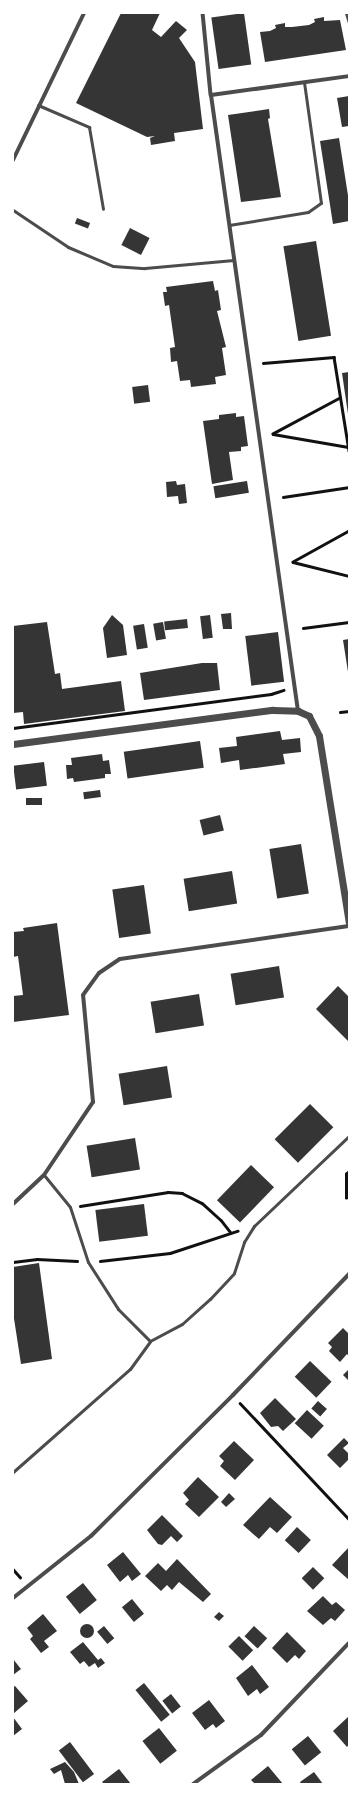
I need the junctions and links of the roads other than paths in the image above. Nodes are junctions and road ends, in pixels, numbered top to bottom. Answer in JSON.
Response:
{"nodes":[{"id":1,"x":84,"y":13,"type":"edge"},
{"id":2,"x":203,"y":13,"type":"edge"},
{"id":3,"x":346,"y":13,"type":"edge"},
{"id":4,"x":349,"y":23,"type":"edge"},
{"id":5,"x":349,"y":76,"type":"edge"},
{"id":6,"x":304,"y":82,"type":"junction"},
{"id":7,"x":211,"y":95,"type":"junction"},
{"id":8,"x":38,"y":105,"type":"junction"},
{"id":9,"x":13,"y":160,"type":"edge"},
{"id":10,"x":103,"y":209,"type":"dead end"},
{"id":11,"x":13,"y":210,"type":"edge"},
{"id":12,"x":230,"y":225,"type":"junction"},
{"id":13,"x":234,"y":260,"type":"junction"},
{"id":14,"x":298,"y":711,"type":"junction"},
{"id":15,"x":13,"y":744,"type":"edge"},
{"id":16,"x":349,"y":924,"type":"edge"},
{"id":17,"x":349,"y":1136,"type":"edge"},
{"id":18,"x":44,"y":1175,"type":"junction"},
{"id":19,"x":13,"y":1204,"type":"edge"},
{"id":20,"x":349,"y":1274,"type":"edge"},
{"id":21,"x":150,"y":1342,"type":"junction"},
{"id":22,"x":13,"y":1472,"type":"edge"},
{"id":23,"x":13,"y":1598,"type":"edge"},
{"id":24,"x":349,"y":1643,"type":"edge"},
{"id":25,"x":193,"y":1784,"type":"edge"}],
"edges":[{"from":1,"to":8,"type":"street"},
{"from":2,"to":7,"type":"street"},
{"from":3,"to":4,"type":"lane"},
{"from":5,"to":6,"type":"street"},
{"from":6,"to":7,"type":"street"},
{"from":6,"to":12,"type":"lane"},
{"from":7,"to":12,"type":"street"},
{"from":8,"to":9,"type":"street"},
{"from":8,"to":10,"type":"lane"},
{"from":11,"to":13,"type":"lane"},
{"from":12,"to":13,"type":"street"},
{"from":13,"to":14,"type":"street"},
{"from":14,"to":15,"type":"street"},
{"from":14,"to":16,"type":"street"},
{"from":16,"to":18,"type":"street"},
{"from":17,"to":21,"type":"lane"},
{"from":18,"to":19,"type":"street"},
{"from":18,"to":21,"type":"lane"},
{"from":20,"to":23,"type":"street"},
{"from":21,"to":22,"type":"lane"},
{"from":24,"to":25,"type":"street"}]}
